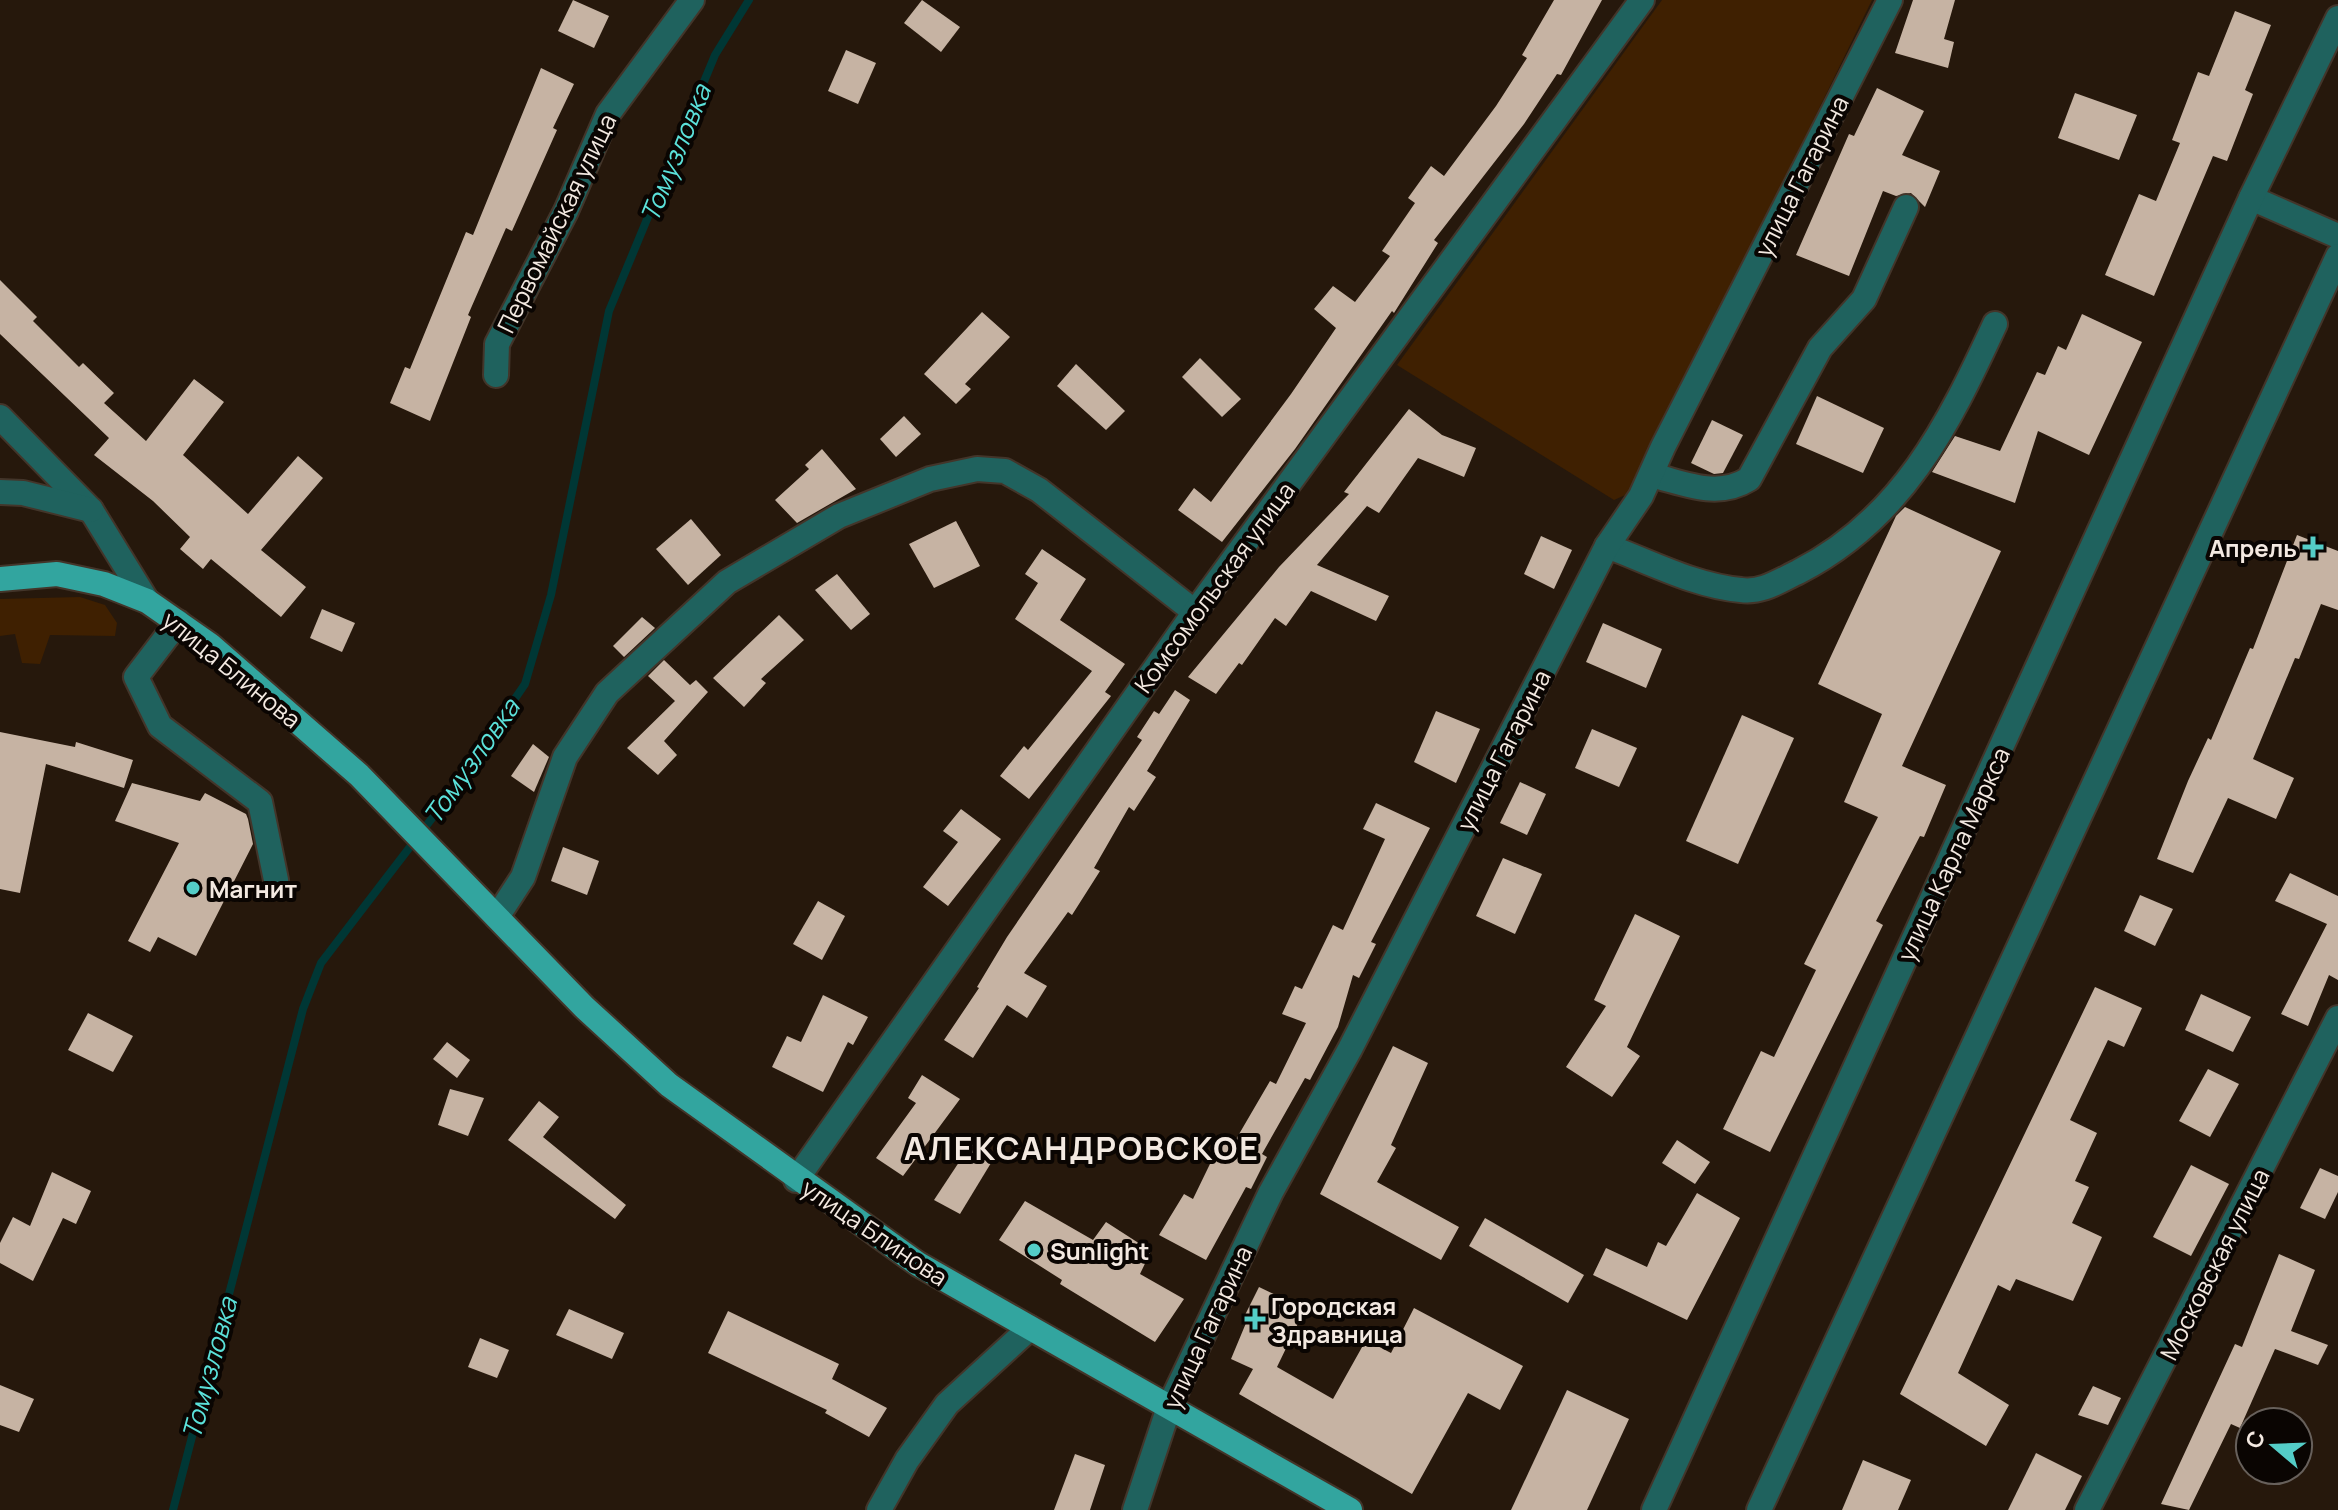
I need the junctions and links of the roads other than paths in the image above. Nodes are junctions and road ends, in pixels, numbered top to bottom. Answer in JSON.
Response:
{"nodes":[{"id":1,"x":692,"y":0,"type":"edge"},
{"id":2,"x":1642,"y":0,"type":"edge"},
{"id":3,"x":1890,"y":0,"type":"edge"},
{"id":4,"x":2338,"y":18,"type":"edge"},
{"id":5,"x":2251,"y":198,"type":"junction"},
{"id":6,"x":1906,"y":207,"type":"dead end"},
{"id":7,"x":2338,"y":236,"type":"edge"},
{"id":8,"x":2338,"y":256,"type":"edge"},
{"id":9,"x":1995,"y":324,"type":"dead end"},
{"id":10,"x":496,"y":375,"type":"dead end"},
{"id":11,"x":0,"y":417,"type":"edge"},
{"id":12,"x":1651,"y":475,"type":"junction"},
{"id":13,"x":0,"y":492,"type":"edge"},
{"id":14,"x":91,"y":510,"type":"junction"},
{"id":15,"x":1607,"y":546,"type":"junction"},
{"id":16,"x":0,"y":579,"type":"edge"},
{"id":17,"x":147,"y":601,"type":"junction"},
{"id":18,"x":1195,"y":612,"type":"junction"},
{"id":19,"x":178,"y":622,"type":"junction"},
{"id":20,"x":276,"y":880,"type":"dead end"},
{"id":21,"x":497,"y":917,"type":"junction"},
{"id":22,"x":2338,"y":1018,"type":"edge"},
{"id":23,"x":796,"y":1180,"type":"junction"},
{"id":24,"x":1030,"y":1328,"type":"junction"},
{"id":25,"x":1169,"y":1407,"type":"junction"},
{"id":26,"x":879,"y":1510,"type":"edge"},
{"id":27,"x":1135,"y":1510,"type":"edge"},
{"id":28,"x":1350,"y":1510,"type":"edge"},
{"id":29,"x":1654,"y":1510,"type":"edge"},
{"id":30,"x":1759,"y":1510,"type":"edge"},
{"id":31,"x":2087,"y":1510,"type":"edge"}],
"edges":[{"from":1,"to":10,"type":"street","name":"Первомайская улица"},
{"from":2,"to":18,"type":"street","name":"Комсомольская улица"},
{"from":3,"to":12,"type":"street","name":"улица Гагарина"},
{"from":4,"to":5,"type":"street","name":"улица Карла Маркса"},
{"from":5,"to":7,"type":"street"},
{"from":5,"to":29,"type":"street","name":"улица Карла Маркса"},
{"from":6,"to":12,"type":"street"},
{"from":8,"to":30,"type":"street"},
{"from":9,"to":15,"type":"street"},
{"from":11,"to":14,"type":"street"},
{"from":12,"to":15,"type":"street","name":"улица Гагарина"},
{"from":13,"to":14,"type":"street"},
{"from":14,"to":17,"type":"street"},
{"from":15,"to":25,"type":"street","name":"улица Гагарина"},
{"from":16,"to":17,"type":"main road","name":"улица Блинова"},
{"from":17,"to":19,"type":"main road","name":"улица Блинова"},
{"from":18,"to":21,"type":"street"},
{"from":18,"to":23,"type":"street","name":"Комсомольская улица"},
{"from":19,"to":20,"type":"street"},
{"from":19,"to":21,"type":"main road","name":"улица Блинова"},
{"from":21,"to":23,"type":"main road","name":"улица Блинова"},
{"from":22,"to":31,"type":"street","name":"Московская улица"},
{"from":23,"to":24,"type":"main road","name":"улица Блинова"},
{"from":24,"to":25,"type":"main road","name":"улица Блинова"},
{"from":24,"to":26,"type":"street"},
{"from":25,"to":27,"type":"street","name":"улица Гагарина"},
{"from":25,"to":28,"type":"main road","name":"улица Блинова"}]}
